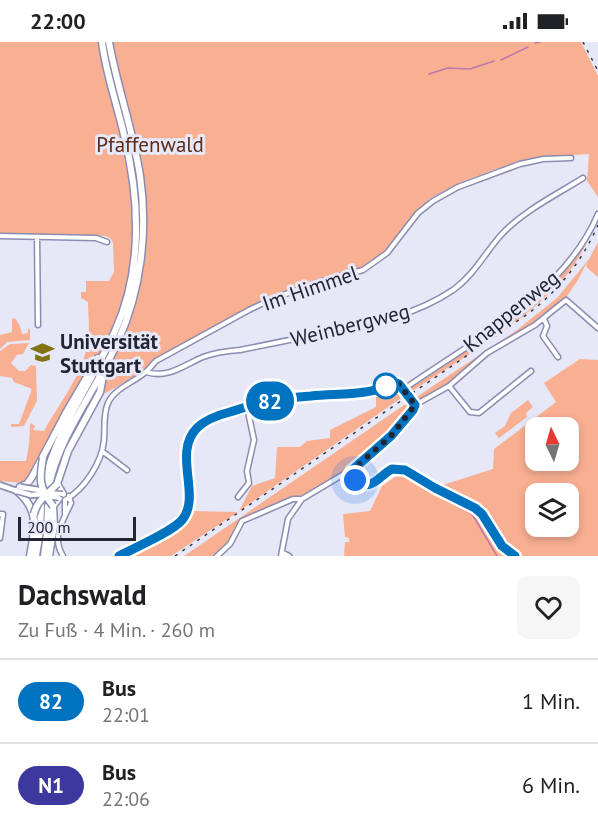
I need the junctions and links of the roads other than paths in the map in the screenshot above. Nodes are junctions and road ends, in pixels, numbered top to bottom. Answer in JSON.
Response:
{"nodes":[{"id":1,"x":102,"y":42,"type":"edge"},
{"id":2,"x":109,"y":42,"type":"edge"},
{"id":3,"x":568,"y":149,"type":"dead end"},
{"id":4,"x":564,"y":157,"type":"junction"},
{"id":5,"x":571,"y":158,"type":"dead end"},
{"id":6,"x":583,"y":178,"type":"dead end"},
{"id":7,"x":598,"y":214,"type":"edge"},
{"id":8,"x":0,"y":236,"type":"edge"},
{"id":9,"x":37,"y":237,"type":"junction"},
{"id":10,"x":107,"y":242,"type":"dead end"},
{"id":11,"x":544,"y":319,"type":"junction"},
{"id":12,"x":38,"y":325,"type":"dead end"},
{"id":13,"x":598,"y":328,"type":"edge"},
{"id":14,"x":104,"y":353,"type":"junction"},
{"id":15,"x":558,"y":357,"type":"dead end"},
{"id":16,"x":531,"y":371,"type":"dead end"},
{"id":17,"x":146,"y":372,"type":"junction"},
{"id":18,"x":449,"y":386,"type":"junction"},
{"id":19,"x":402,"y":388,"type":"junction"},
{"id":20,"x":415,"y":405,"type":"junction"},
{"id":21,"x":247,"y":407,"type":"junction"},
{"id":22,"x":102,"y":451,"type":"junction"},
{"id":23,"x":43,"y":458,"type":"junction"},
{"id":24,"x":127,"y":470,"type":"dead end"},
{"id":25,"x":350,"y":473,"type":"junction"},
{"id":26,"x":50,"y":484,"type":"junction"},
{"id":27,"x":0,"y":485,"type":"edge"},
{"id":28,"x":17,"y":489,"type":"junction"},
{"id":29,"x":45,"y":494,"type":"junction"},
{"id":30,"x":70,"y":497,"type":"junction"},
{"id":31,"x":238,"y":497,"type":"dead end"},
{"id":32,"x":63,"y":498,"type":"junction"},
{"id":33,"x":302,"y":499,"type":"junction"},
{"id":34,"x":47,"y":506,"type":"junction"},
{"id":35,"x":0,"y":514,"type":"edge"},
{"id":36,"x":34,"y":514,"type":"junction"},
{"id":37,"x":65,"y":514,"type":"junction"},
{"id":38,"x":0,"y":538,"type":"edge"},
{"id":39,"x":282,"y":554,"type":"edge"},
{"id":40,"x":30,"y":556,"type":"edge"},
{"id":41,"x":37,"y":556,"type":"edge"},
{"id":42,"x":44,"y":556,"type":"edge"},
{"id":43,"x":49,"y":556,"type":"edge"},
{"id":44,"x":63,"y":556,"type":"edge"},
{"id":45,"x":119,"y":556,"type":"edge"},
{"id":46,"x":218,"y":556,"type":"edge"},
{"id":47,"x":288,"y":556,"type":"edge"},
{"id":48,"x":514,"y":556,"type":"edge"}],
"edges":[{"from":1,"to":14,"type":"highway"},
{"from":2,"to":26,"type":"highway"},
{"from":3,"to":4,"type":"street"},
{"from":4,"to":5,"type":"street","name":"Im Himmel"},
{"from":4,"to":17,"type":"street","name":"Im Himmel"},
{"from":6,"to":17,"type":"street","name":"Weinbergweg"},
{"from":7,"to":19,"type":"street","name":"Knappenweg"},
{"from":8,"to":9,"type":"street"},
{"from":9,"to":10,"type":"street"},
{"from":9,"to":12,"type":"street"},
{"from":11,"to":13,"type":"street"},
{"from":11,"to":15,"type":"street"},
{"from":11,"to":18,"type":"street"},
{"from":14,"to":23,"type":"highway"},
{"from":14,"to":26,"type":"highway"},
{"from":16,"to":18,"type":"street"},
{"from":17,"to":22,"type":"street","name":"Im Himmel"},
{"from":18,"to":20,"type":"street"},
{"from":19,"to":20,"type":"street"},
{"from":19,"to":21,"type":"street","name":"Knappenweg"},
{"from":20,"to":25,"type":"street"},
{"from":21,"to":31,"type":"street"},
{"from":21,"to":45,"type":"street","name":"Knappenweg"},
{"from":22,"to":24,"type":"street"},
{"from":22,"to":30,"type":"street"},
{"from":23,"to":28,"type":"highway"},
{"from":23,"to":29,"type":"highway","bridge":true},
{"from":25,"to":33,"type":"street"},
{"from":25,"to":48,"type":"street"},
{"from":26,"to":29,"type":"highway","bridge":true},
{"from":26,"to":32,"type":"highway","bridge":true},
{"from":27,"to":28,"type":"street"},
{"from":28,"to":29,"type":"street","bridge":true},
{"from":28,"to":36,"type":"highway","bridge":true},
{"from":29,"to":32,"type":"street","bridge":true},
{"from":29,"to":34,"type":"highway","bridge":true},
{"from":29,"to":36,"type":"highway","bridge":true},
{"from":30,"to":32,"type":"street"},
{"from":30,"to":37,"type":"street"},
{"from":32,"to":34,"type":"highway","bridge":true},
{"from":32,"to":37,"type":"street"},
{"from":33,"to":39,"type":"street"},
{"from":33,"to":46,"type":"street"},
{"from":34,"to":41,"type":"highway"},
{"from":34,"to":42,"type":"highway"},
{"from":34,"to":43,"type":"highway"},
{"from":35,"to":38,"type":"street"},
{"from":36,"to":40,"type":"highway"},
{"from":37,"to":44,"type":"street"},
{"from":39,"to":47,"type":"street"}]}
